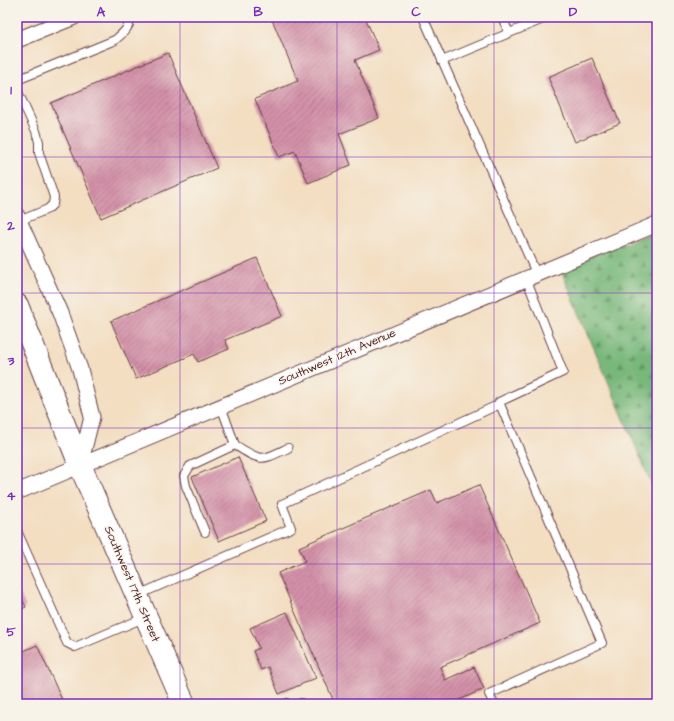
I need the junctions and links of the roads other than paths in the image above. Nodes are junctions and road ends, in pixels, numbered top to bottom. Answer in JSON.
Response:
{"nodes":[{"id":1,"x":74,"y":17,"type":"edge"},
{"id":2,"x":130,"y":17,"type":"edge"},
{"id":3,"x":423,"y":17,"type":"edge"},
{"id":4,"x":502,"y":17,"type":"edge"},
{"id":5,"x":548,"y":17,"type":"edge"},
{"id":6,"x":509,"y":33,"type":"junction"},
{"id":7,"x":17,"y":40,"type":"edge"},
{"id":8,"x":442,"y":61,"type":"junction"},
{"id":9,"x":17,"y":80,"type":"edge"},
{"id":10,"x":17,"y":90,"type":"edge"},
{"id":11,"x":18,"y":219,"type":"edge"},
{"id":12,"x":657,"y":224,"type":"edge"},
{"id":13,"x":531,"y":275,"type":"junction"},
{"id":14,"x":17,"y":305,"type":"edge"},
{"id":15,"x":17,"y":340,"type":"edge"},
{"id":16,"x":500,"y":404,"type":"junction"},
{"id":17,"x":221,"y":406,"type":"junction"},
{"id":18,"x":235,"y":445,"type":"junction"},
{"id":19,"x":288,"y":448,"type":"dead end"},
{"id":20,"x":80,"y":465,"type":"junction"},
{"id":21,"x":17,"y":492,"type":"edge"},
{"id":22,"x":17,"y":531,"type":"edge"},
{"id":23,"x":205,"y":532,"type":"dead end"},
{"id":24,"x":137,"y":595,"type":"junction"},
{"id":25,"x":147,"y":617,"type":"junction"},
{"id":26,"x":184,"y":704,"type":"edge"},
{"id":27,"x":494,"y":704,"type":"edge"}],
"edges":[{"from":1,"to":7,"type":"street"},
{"from":2,"to":9,"type":"lane"},
{"from":3,"to":8,"type":"lane"},
{"from":4,"to":6,"type":"lane"},
{"from":5,"to":6,"type":"lane"},
{"from":6,"to":8,"type":"lane"},
{"from":8,"to":13,"type":"lane"},
{"from":10,"to":11,"type":"lane"},
{"from":11,"to":20,"type":"street"},
{"from":12,"to":13,"type":"street","name":"Southwest 12th Avenue"},
{"from":13,"to":16,"type":"lane"},
{"from":13,"to":17,"type":"street","name":"Southwest 12th Avenue"},
{"from":14,"to":20,"type":"main road","name":"Southwest 17th Street"},
{"from":15,"to":20,"type":"main road","name":"Southwest 17th Street"},
{"from":16,"to":24,"type":"lane"},
{"from":16,"to":27,"type":"lane"},
{"from":17,"to":18,"type":"lane"},
{"from":17,"to":20,"type":"street","name":"Southwest 12th Avenue"},
{"from":18,"to":19,"type":"lane"},
{"from":18,"to":23,"type":"lane"},
{"from":20,"to":21,"type":"street","name":"Southwest 12th Avenue"},
{"from":20,"to":24,"type":"main road","name":"Southwest 17th Street"},
{"from":22,"to":25,"type":"lane"},
{"from":24,"to":25,"type":"main road","name":"Southwest 17th Street"},
{"from":25,"to":26,"type":"main road","name":"Southwest 17th Street"}]}
